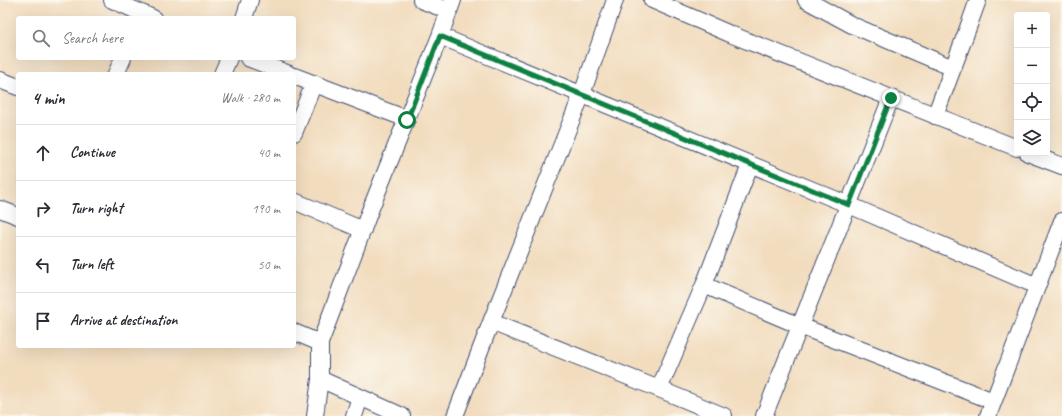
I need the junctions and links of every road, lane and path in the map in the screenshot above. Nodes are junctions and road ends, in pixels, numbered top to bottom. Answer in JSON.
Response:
{"nodes":[{"id":1,"x":112,"y":0,"type":"edge"},
{"id":2,"x":250,"y":0,"type":"edge"},
{"id":3,"x":421,"y":0,"type":"edge"},
{"id":4,"x":615,"y":0,"type":"edge"},
{"id":5,"x":652,"y":0,"type":"edge"},
{"id":6,"x":806,"y":0,"type":"edge"},
{"id":7,"x":978,"y":0,"type":"edge"},
{"id":8,"x":451,"y":6,"type":"edge"},
{"id":9,"x":145,"y":16,"type":"edge"},
{"id":10,"x":245,"y":16,"type":"edge"},
{"id":11,"x":440,"y":36,"type":"junction"},
{"id":12,"x":122,"y":60,"type":"edge"},
{"id":13,"x":228,"y":60,"type":"edge"},
{"id":14,"x":253,"y":60,"type":"edge"},
{"id":15,"x":953,"y":68,"type":"junction"},
{"id":16,"x":117,"y":72,"type":"edge"},
{"id":17,"x":223,"y":72,"type":"edge"},
{"id":18,"x":284,"y":72,"type":"edge"},
{"id":19,"x":296,"y":77,"type":"edge"},
{"id":20,"x":0,"y":80,"type":"edge"},
{"id":21,"x":314,"y":84,"type":"junction"},
{"id":22,"x":16,"y":86,"type":"edge"},
{"id":23,"x":582,"y":94,"type":"junction"},
{"id":24,"x":891,"y":98,"type":"junction"},
{"id":25,"x":935,"y":116,"type":"junction"},
{"id":26,"x":407,"y":120,"type":"junction"},
{"id":27,"x":296,"y":128,"type":"edge"},
{"id":28,"x":1014,"y":147,"type":"edge"},
{"id":29,"x":1036,"y":156,"type":"edge"},
{"id":30,"x":750,"y":164,"type":"junction"},
{"id":31,"x":1062,"y":166,"type":"edge"},
{"id":32,"x":296,"y":202,"type":"edge"},
{"id":33,"x":849,"y":205,"type":"junction"},
{"id":34,"x":0,"y":209,"type":"edge"},
{"id":35,"x":16,"y":215,"type":"edge"},
{"id":36,"x":1062,"y":222,"type":"edge"},
{"id":37,"x":363,"y":230,"type":"junction"},
{"id":38,"x":704,"y":286,"type":"junction"},
{"id":39,"x":1037,"y":286,"type":"junction"},
{"id":40,"x":491,"y":322,"type":"junction"},
{"id":41,"x":800,"y":326,"type":"junction"},
{"id":42,"x":296,"y":333,"type":"edge"},
{"id":43,"x":320,"y":344,"type":"junction"},
{"id":44,"x":320,"y":380,"type":"junction"},
{"id":45,"x":659,"y":389,"type":"junction"},
{"id":46,"x":360,"y":397,"type":"junction"},
{"id":47,"x":990,"y":409,"type":"edge"},
{"id":48,"x":315,"y":416,"type":"edge"},
{"id":49,"x":354,"y":416,"type":"edge"},
{"id":50,"x":402,"y":416,"type":"edge"},
{"id":51,"x":455,"y":416,"type":"edge"},
{"id":52,"x":724,"y":416,"type":"edge"},
{"id":53,"x":764,"y":416,"type":"edge"}],
"edges":[{"from":1,"to":9,"type":"street"},
{"from":2,"to":10,"type":"street"},
{"from":3,"to":8,"type":"street"},
{"from":4,"to":23,"type":"street"},
{"from":5,"to":24,"type":"street"},
{"from":6,"to":15,"type":"street"},
{"from":7,"to":15,"type":"street"},
{"from":8,"to":11,"type":"street"},
{"from":11,"to":23,"type":"street"},
{"from":11,"to":26,"type":"street"},
{"from":12,"to":16,"type":"street"},
{"from":13,"to":17,"type":"street"},
{"from":14,"to":18,"type":"street"},
{"from":15,"to":25,"type":"street"},
{"from":19,"to":21,"type":"street"},
{"from":20,"to":22,"type":"street"},
{"from":21,"to":26,"type":"street"},
{"from":21,"to":27,"type":"street"},
{"from":23,"to":30,"type":"street"},
{"from":23,"to":40,"type":"street"},
{"from":24,"to":25,"type":"street"},
{"from":24,"to":33,"type":"street"},
{"from":25,"to":28,"type":"street"},
{"from":26,"to":37,"type":"street"},
{"from":29,"to":31,"type":"street"},
{"from":30,"to":33,"type":"street"},
{"from":30,"to":38,"type":"street"},
{"from":32,"to":37,"type":"street"},
{"from":33,"to":39,"type":"street"},
{"from":33,"to":41,"type":"street"},
{"from":34,"to":35,"type":"street"},
{"from":36,"to":39,"type":"street"},
{"from":37,"to":43,"type":"street"},
{"from":38,"to":41,"type":"street"},
{"from":38,"to":45,"type":"street"},
{"from":39,"to":47,"type":"street"},
{"from":40,"to":45,"type":"street"},
{"from":40,"to":51,"type":"street"},
{"from":41,"to":47,"type":"street"},
{"from":41,"to":53,"type":"street"},
{"from":42,"to":43,"type":"street"},
{"from":43,"to":44,"type":"street"},
{"from":44,"to":46,"type":"street"},
{"from":44,"to":48,"type":"street"},
{"from":45,"to":52,"type":"street"},
{"from":46,"to":49,"type":"street"},
{"from":46,"to":50,"type":"street"}]}
